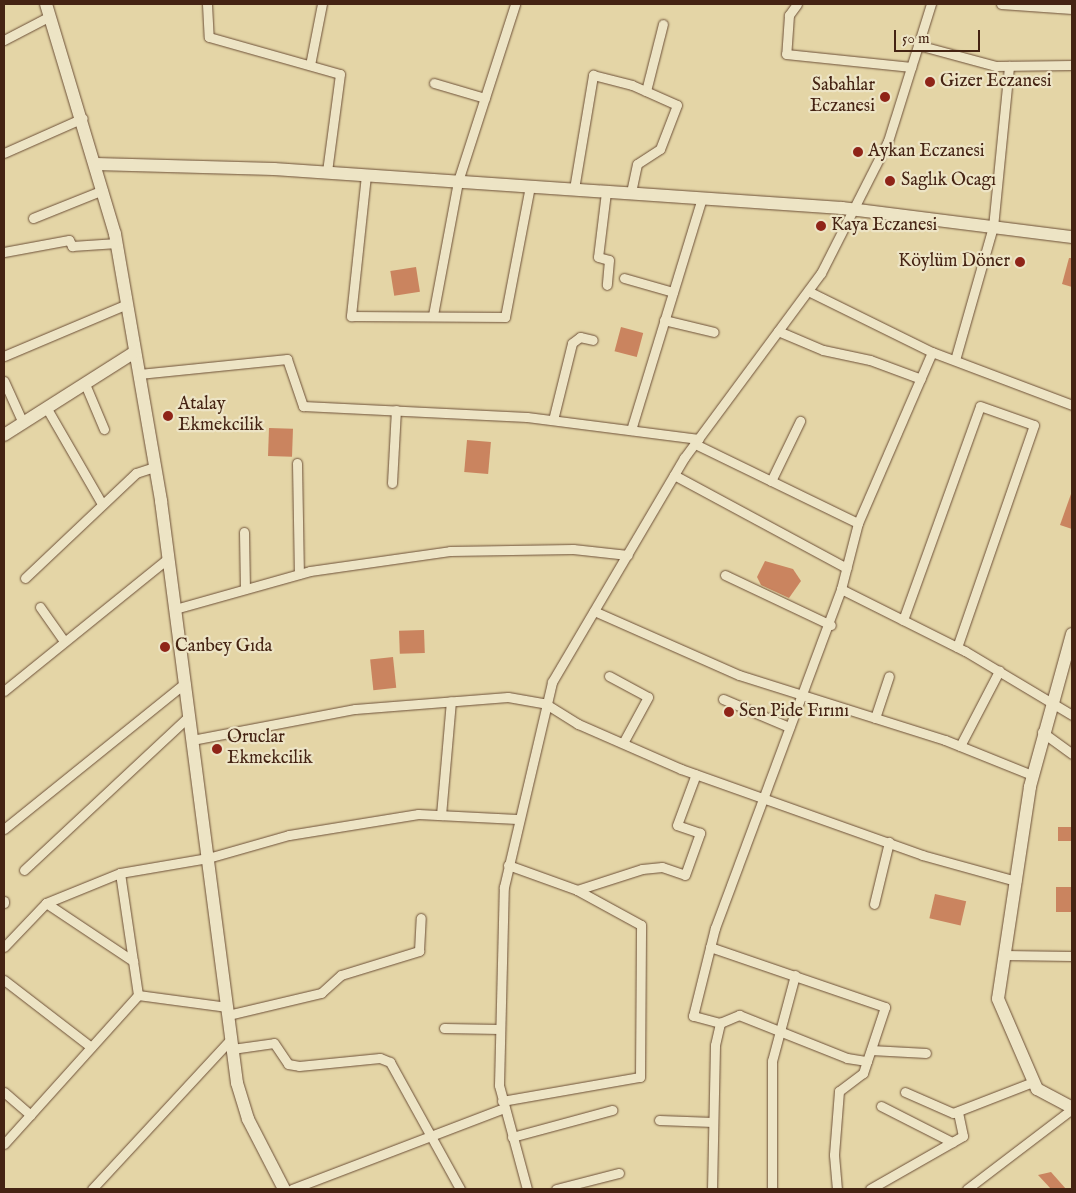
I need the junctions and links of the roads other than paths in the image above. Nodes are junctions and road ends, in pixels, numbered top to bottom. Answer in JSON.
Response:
{"nodes":[{"id":1,"x":46,"y":4,"type":"edge"},
{"id":2,"x":207,"y":4,"type":"edge"},
{"id":3,"x":322,"y":4,"type":"edge"},
{"id":4,"x":515,"y":4,"type":"edge"},
{"id":5,"x":797,"y":4,"type":"edge"},
{"id":6,"x":931,"y":4,"type":"edge"},
{"id":7,"x":1001,"y":4,"type":"edge"},
{"id":8,"x":1072,"y":9,"type":"edge"},
{"id":9,"x":50,"y":16,"type":"junction"},
{"id":10,"x":663,"y":24,"type":"dead end"},
{"id":11,"x":4,"y":40,"type":"edge"},
{"id":12,"x":918,"y":45,"type":"junction"},
{"id":13,"x":310,"y":65,"type":"junction"},
{"id":14,"x":1072,"y":65,"type":"edge"},
{"id":15,"x":1009,"y":66,"type":"junction"},
{"id":16,"x":911,"y":67,"type":"junction"},
{"id":17,"x":434,"y":83,"type":"dead end"},
{"id":18,"x":646,"y":91,"type":"junction"},
{"id":19,"x":485,"y":98,"type":"junction"},
{"id":20,"x":83,"y":118,"type":"junction"},
{"id":21,"x":4,"y":153,"type":"edge"},
{"id":22,"x":96,"y":164,"type":"junction"},
{"id":23,"x":327,"y":172,"type":"junction"},
{"id":24,"x":366,"y":175,"type":"junction"},
{"id":25,"x":458,"y":182,"type":"junction"},
{"id":26,"x":530,"y":186,"type":"junction"},
{"id":27,"x":103,"y":190,"type":"junction"},
{"id":28,"x":574,"y":190,"type":"junction"},
{"id":29,"x":606,"y":192,"type":"junction"},
{"id":30,"x":631,"y":194,"type":"junction"},
{"id":31,"x":702,"y":198,"type":"junction"},
{"id":32,"x":853,"y":210,"type":"junction"},
{"id":33,"x":33,"y":218,"type":"dead end"},
{"id":34,"x":993,"y":227,"type":"junction"},
{"id":35,"x":1072,"y":237,"type":"edge"},
{"id":36,"x":117,"y":243,"type":"junction"},
{"id":37,"x":4,"y":252,"type":"edge"},
{"id":38,"x":624,"y":278,"type":"dead end"},
{"id":39,"x":607,"y":285,"type":"dead end"},
{"id":40,"x":808,"y":291,"type":"junction"},
{"id":41,"x":673,"y":292,"type":"junction"},
{"id":42,"x":127,"y":304,"type":"junction"},
{"id":43,"x":432,"y":315,"type":"junction"},
{"id":44,"x":664,"y":320,"type":"junction"},
{"id":45,"x":778,"y":331,"type":"junction"},
{"id":46,"x":714,"y":332,"type":"dead end"},
{"id":47,"x":594,"y":340,"type":"dead end"},
{"id":48,"x":136,"y":352,"type":"junction"},
{"id":49,"x":932,"y":352,"type":"junction"},
{"id":50,"x":4,"y":356,"type":"edge"},
{"id":51,"x":955,"y":360,"type":"junction"},
{"id":52,"x":139,"y":374,"type":"junction"},
{"id":53,"x":921,"y":379,"type":"junction"},
{"id":54,"x":4,"y":381,"type":"edge"},
{"id":55,"x":85,"y":384,"type":"junction"},
{"id":56,"x":1072,"y":405,"type":"edge"},
{"id":57,"x":46,"y":407,"type":"junction"},
{"id":58,"x":396,"y":410,"type":"junction"},
{"id":59,"x":553,"y":420,"type":"junction"},
{"id":60,"x":800,"y":421,"type":"dead end"},
{"id":61,"x":23,"y":423,"type":"junction"},
{"id":62,"x":104,"y":429,"type":"dead end"},
{"id":63,"x":631,"y":430,"type":"junction"},
{"id":64,"x":4,"y":435,"type":"edge"},
{"id":65,"x":697,"y":441,"type":"junction"},
{"id":66,"x":297,"y":463,"type":"dead end"},
{"id":67,"x":155,"y":467,"type":"junction"},
{"id":68,"x":674,"y":475,"type":"junction"},
{"id":69,"x":771,"y":481,"type":"junction"},
{"id":70,"x":392,"y":483,"type":"dead end"},
{"id":71,"x":102,"y":504,"type":"junction"},
{"id":72,"x":858,"y":523,"type":"junction"},
{"id":73,"x":244,"y":532,"type":"dead end"},
{"id":74,"x":628,"y":555,"type":"junction"},
{"id":75,"x":168,"y":558,"type":"junction"},
{"id":76,"x":847,"y":568,"type":"junction"},
{"id":77,"x":299,"y":574,"type":"junction"},
{"id":78,"x":725,"y":575,"type":"dead end"},
{"id":79,"x":25,"y":578,"type":"dead end"},
{"id":80,"x":245,"y":589,"type":"junction"},
{"id":81,"x":841,"y":589,"type":"junction"},
{"id":82,"x":40,"y":607,"type":"dead end"},
{"id":83,"x":175,"y":609,"type":"junction"},
{"id":84,"x":594,"y":611,"type":"junction"},
{"id":85,"x":903,"y":620,"type":"junction"},
{"id":86,"x":831,"y":625,"type":"junction"},
{"id":87,"x":1072,"y":634,"type":"edge"},
{"id":88,"x":64,"y":641,"type":"junction"},
{"id":89,"x":957,"y":647,"type":"junction"},
{"id":90,"x":999,"y":671,"type":"junction"},
{"id":91,"x":609,"y":676,"type":"dead end"},
{"id":92,"x":889,"y":676,"type":"dead end"},
{"id":93,"x":185,"y":683,"type":"junction"},
{"id":94,"x":4,"y":691,"type":"edge"},
{"id":95,"x":802,"y":697,"type":"junction"},
{"id":96,"x":723,"y":699,"type":"dead end"},
{"id":97,"x":451,"y":701,"type":"junction"},
{"id":98,"x":1052,"y":702,"type":"junction"},
{"id":99,"x":546,"y":704,"type":"junction"},
{"id":100,"x":1072,"y":715,"type":"edge"},
{"id":101,"x":189,"y":716,"type":"junction"},
{"id":102,"x":875,"y":718,"type":"junction"},
{"id":103,"x":789,"y":727,"type":"junction"},
{"id":104,"x":1042,"y":732,"type":"junction"},
{"id":105,"x":192,"y":740,"type":"junction"},
{"id":106,"x":623,"y":744,"type":"junction"},
{"id":107,"x":960,"y":746,"type":"junction"},
{"id":108,"x":1072,"y":754,"type":"edge"},
{"id":109,"x":696,"y":774,"type":"junction"},
{"id":110,"x":1032,"y":775,"type":"junction"},
{"id":111,"x":764,"y":796,"type":"junction"},
{"id":112,"x":441,"y":815,"type":"junction"},
{"id":113,"x":517,"y":819,"type":"junction"},
{"id":114,"x":4,"y":829,"type":"edge"},
{"id":115,"x":889,"y":842,"type":"junction"},
{"id":116,"x":208,"y":858,"type":"junction"},
{"id":117,"x":508,"y":865,"type":"junction"},
{"id":118,"x":24,"y":870,"type":"dead end"},
{"id":119,"x":120,"y":873,"type":"junction"},
{"id":120,"x":1016,"y":881,"type":"junction"},
{"id":121,"x":577,"y":890,"type":"junction"},
{"id":122,"x":46,"y":904,"type":"junction"},
{"id":123,"x":874,"y":904,"type":"dead end"},
{"id":124,"x":421,"y":918,"type":"dead end"},
{"id":125,"x":4,"y":947,"type":"edge"},
{"id":126,"x":710,"y":947,"type":"junction"},
{"id":127,"x":1004,"y":955,"type":"junction"},
{"id":128,"x":1072,"y":956,"type":"edge"},
{"id":129,"x":133,"y":961,"type":"junction"},
{"id":130,"x":796,"y":975,"type":"junction"},
{"id":131,"x":4,"y":980,"type":"edge"},
{"id":132,"x":138,"y":995,"type":"junction"},
{"id":133,"x":228,"y":1011,"type":"junction"},
{"id":134,"x":720,"y":1022,"type":"junction"},
{"id":135,"x":444,"y":1028,"type":"dead end"},
{"id":136,"x":781,"y":1028,"type":"junction"},
{"id":137,"x":500,"y":1029,"type":"junction"},
{"id":138,"x":232,"y":1044,"type":"junction"},
{"id":139,"x":91,"y":1047,"type":"junction"},
{"id":140,"x":871,"y":1050,"type":"junction"},
{"id":141,"x":926,"y":1053,"type":"dead end"},
{"id":142,"x":867,"y":1061,"type":"junction"},
{"id":143,"x":1033,"y":1082,"type":"junction"},
{"id":144,"x":4,"y":1092,"type":"edge"},
{"id":145,"x":905,"y":1092,"type":"dead end"},
{"id":146,"x":503,"y":1104,"type":"junction"},
{"id":147,"x":881,"y":1106,"type":"dead end"},
{"id":148,"x":1072,"y":1109,"type":"edge"},
{"id":149,"x":612,"y":1110,"type":"dead end"},
{"id":150,"x":958,"y":1112,"type":"junction"},
{"id":151,"x":30,"y":1115,"type":"junction"},
{"id":152,"x":659,"y":1120,"type":"dead end"},
{"id":153,"x":713,"y":1122,"type":"junction"},
{"id":154,"x":432,"y":1136,"type":"junction"},
{"id":155,"x":512,"y":1137,"type":"junction"},
{"id":156,"x":952,"y":1142,"type":"junction"},
{"id":157,"x":4,"y":1144,"type":"edge"},
{"id":158,"x":619,"y":1172,"type":"dead end"},
{"id":159,"x":92,"y":1189,"type":"edge"},
{"id":160,"x":284,"y":1189,"type":"edge"},
{"id":161,"x":292,"y":1189,"type":"edge"},
{"id":162,"x":460,"y":1189,"type":"edge"},
{"id":163,"x":527,"y":1189,"type":"edge"},
{"id":164,"x":556,"y":1189,"type":"edge"},
{"id":165,"x":712,"y":1189,"type":"edge"},
{"id":166,"x":772,"y":1189,"type":"edge"},
{"id":167,"x":837,"y":1189,"type":"edge"},
{"id":168,"x":870,"y":1189,"type":"edge"},
{"id":169,"x":967,"y":1189,"type":"edge"}],
"edges":[{"from":1,"to":9,"type":"main road"},
{"from":2,"to":13,"type":"street"},
{"from":3,"to":13,"type":"street"},
{"from":4,"to":19,"type":"street"},
{"from":5,"to":16,"type":"street"},
{"from":6,"to":12,"type":"street"},
{"from":7,"to":8,"type":"street"},
{"from":9,"to":11,"type":"street"},
{"from":9,"to":20,"type":"main road"},
{"from":10,"to":18,"type":"street"},
{"from":12,"to":15,"type":"street"},
{"from":12,"to":16,"type":"street"},
{"from":13,"to":23,"type":"street"},
{"from":14,"to":15,"type":"street"},
{"from":15,"to":34,"type":"street"},
{"from":16,"to":32,"type":"street"},
{"from":17,"to":19,"type":"street"},
{"from":18,"to":28,"type":"street"},
{"from":18,"to":30,"type":"street"},
{"from":19,"to":25,"type":"street"},
{"from":20,"to":21,"type":"street"},
{"from":20,"to":22,"type":"main road"},
{"from":22,"to":23,"type":"main road"},
{"from":22,"to":27,"type":"main road"},
{"from":23,"to":24,"type":"main road"},
{"from":24,"to":25,"type":"main road"},
{"from":24,"to":43,"type":"street"},
{"from":25,"to":26,"type":"main road"},
{"from":25,"to":43,"type":"street"},
{"from":26,"to":28,"type":"main road"},
{"from":26,"to":43,"type":"street"},
{"from":27,"to":33,"type":"street"},
{"from":27,"to":36,"type":"main road"},
{"from":28,"to":29,"type":"main road"},
{"from":29,"to":30,"type":"main road"},
{"from":29,"to":39,"type":"street"},
{"from":30,"to":31,"type":"main road"},
{"from":31,"to":32,"type":"main road"},
{"from":31,"to":41,"type":"street"},
{"from":32,"to":34,"type":"main road"},
{"from":32,"to":40,"type":"street"},
{"from":34,"to":35,"type":"main road"},
{"from":34,"to":51,"type":"street"},
{"from":36,"to":37,"type":"street"},
{"from":36,"to":42,"type":"main road"},
{"from":38,"to":41,"type":"street"},
{"from":40,"to":45,"type":"street"},
{"from":40,"to":49,"type":"street"},
{"from":41,"to":44,"type":"street"},
{"from":42,"to":48,"type":"main road"},
{"from":42,"to":50,"type":"street"},
{"from":44,"to":46,"type":"street"},
{"from":44,"to":63,"type":"street"},
{"from":45,"to":53,"type":"street"},
{"from":45,"to":65,"type":"street"},
{"from":47,"to":59,"type":"street"},
{"from":48,"to":52,"type":"main road"},
{"from":48,"to":55,"type":"main road"},
{"from":49,"to":51,"type":"street"},
{"from":49,"to":53,"type":"street"},
{"from":51,"to":56,"type":"street"},
{"from":52,"to":58,"type":"street"},
{"from":52,"to":67,"type":"main road"},
{"from":53,"to":72,"type":"street"},
{"from":54,"to":61,"type":"street"},
{"from":55,"to":57,"type":"main road"},
{"from":55,"to":62,"type":"street"},
{"from":57,"to":61,"type":"main road"},
{"from":57,"to":71,"type":"street"},
{"from":58,"to":59,"type":"street"},
{"from":58,"to":70,"type":"street"},
{"from":59,"to":63,"type":"street"},
{"from":60,"to":69,"type":"street"},
{"from":61,"to":64,"type":"main road"},
{"from":63,"to":65,"type":"street"},
{"from":65,"to":68,"type":"street"},
{"from":65,"to":69,"type":"street"},
{"from":66,"to":77,"type":"street"},
{"from":67,"to":71,"type":"street"},
{"from":67,"to":75,"type":"main road"},
{"from":68,"to":74,"type":"street"},
{"from":68,"to":76,"type":"street"},
{"from":69,"to":72,"type":"street"},
{"from":71,"to":79,"type":"street"},
{"from":72,"to":76,"type":"street"},
{"from":73,"to":80,"type":"street"},
{"from":74,"to":77,"type":"street"},
{"from":74,"to":84,"type":"street"},
{"from":75,"to":83,"type":"main road"},
{"from":75,"to":88,"type":"street"},
{"from":76,"to":81,"type":"street"},
{"from":77,"to":80,"type":"street"},
{"from":78,"to":86,"type":"street"},
{"from":80,"to":83,"type":"street"},
{"from":81,"to":85,"type":"street"},
{"from":81,"to":86,"type":"street"},
{"from":82,"to":88,"type":"street"},
{"from":83,"to":93,"type":"main road"},
{"from":84,"to":95,"type":"street"},
{"from":84,"to":99,"type":"street"},
{"from":85,"to":89,"type":"street"},
{"from":85,"to":89,"type":"street"},
{"from":86,"to":95,"type":"street"},
{"from":87,"to":98,"type":"main road"},
{"from":88,"to":94,"type":"street"},
{"from":89,"to":90,"type":"street"},
{"from":90,"to":98,"type":"street"},
{"from":90,"to":107,"type":"street"},
{"from":91,"to":106,"type":"street"},
{"from":92,"to":102,"type":"street"},
{"from":93,"to":101,"type":"main road"},
{"from":93,"to":114,"type":"street"},
{"from":95,"to":102,"type":"street"},
{"from":95,"to":103,"type":"street"},
{"from":96,"to":103,"type":"street"},
{"from":97,"to":99,"type":"street"},
{"from":97,"to":105,"type":"street"},
{"from":97,"to":112,"type":"street"},
{"from":98,"to":100,"type":"street"},
{"from":98,"to":104,"type":"main road"},
{"from":99,"to":106,"type":"street"},
{"from":99,"to":113,"type":"street"},
{"from":101,"to":105,"type":"main road"},
{"from":101,"to":118,"type":"street"},
{"from":102,"to":107,"type":"street"},
{"from":103,"to":111,"type":"street"},
{"from":104,"to":108,"type":"street"},
{"from":104,"to":110,"type":"main road"},
{"from":105,"to":116,"type":"main road"},
{"from":106,"to":109,"type":"street"},
{"from":107,"to":110,"type":"street"},
{"from":109,"to":111,"type":"street"},
{"from":109,"to":121,"type":"street"},
{"from":110,"to":120,"type":"main road"},
{"from":111,"to":115,"type":"street"},
{"from":111,"to":126,"type":"street"},
{"from":112,"to":113,"type":"street"},
{"from":112,"to":116,"type":"street"},
{"from":113,"to":117,"type":"street"},
{"from":115,"to":120,"type":"street"},
{"from":115,"to":123,"type":"street"},
{"from":116,"to":119,"type":"street"},
{"from":116,"to":133,"type":"main road"},
{"from":117,"to":121,"type":"street"},
{"from":117,"to":137,"type":"street"},
{"from":119,"to":122,"type":"street"},
{"from":119,"to":129,"type":"street"},
{"from":120,"to":127,"type":"main road"},
{"from":121,"to":146,"type":"street"},
{"from":122,"to":125,"type":"street"},
{"from":122,"to":129,"type":"street"},
{"from":124,"to":133,"type":"street"},
{"from":126,"to":130,"type":"street"},
{"from":126,"to":134,"type":"street"},
{"from":127,"to":128,"type":"street"},
{"from":127,"to":143,"type":"main road"},
{"from":129,"to":132,"type":"street"},
{"from":130,"to":136,"type":"street"},
{"from":130,"to":140,"type":"street"},
{"from":131,"to":139,"type":"street"},
{"from":132,"to":133,"type":"street"},
{"from":132,"to":139,"type":"street"},
{"from":133,"to":138,"type":"main road"},
{"from":134,"to":136,"type":"street"},
{"from":134,"to":153,"type":"street"},
{"from":135,"to":137,"type":"street"},
{"from":136,"to":142,"type":"street"},
{"from":136,"to":166,"type":"street"},
{"from":137,"to":146,"type":"street"},
{"from":138,"to":154,"type":"street"},
{"from":138,"to":159,"type":"street"},
{"from":138,"to":160,"type":"main road"},
{"from":139,"to":151,"type":"street"},
{"from":140,"to":141,"type":"street"},
{"from":140,"to":142,"type":"street"},
{"from":142,"to":167,"type":"street"},
{"from":143,"to":148,"type":"main road"},
{"from":143,"to":150,"type":"street"},
{"from":144,"to":151,"type":"street"},
{"from":145,"to":150,"type":"street"},
{"from":146,"to":154,"type":"street"},
{"from":146,"to":155,"type":"street"},
{"from":147,"to":156,"type":"street"},
{"from":148,"to":169,"type":"street"},
{"from":149,"to":155,"type":"street"},
{"from":150,"to":156,"type":"street"},
{"from":151,"to":157,"type":"street"},
{"from":152,"to":153,"type":"street"},
{"from":153,"to":165,"type":"street"},
{"from":154,"to":161,"type":"street"},
{"from":154,"to":162,"type":"street"},
{"from":155,"to":163,"type":"street"},
{"from":156,"to":168,"type":"street"},
{"from":158,"to":164,"type":"street"}]}
